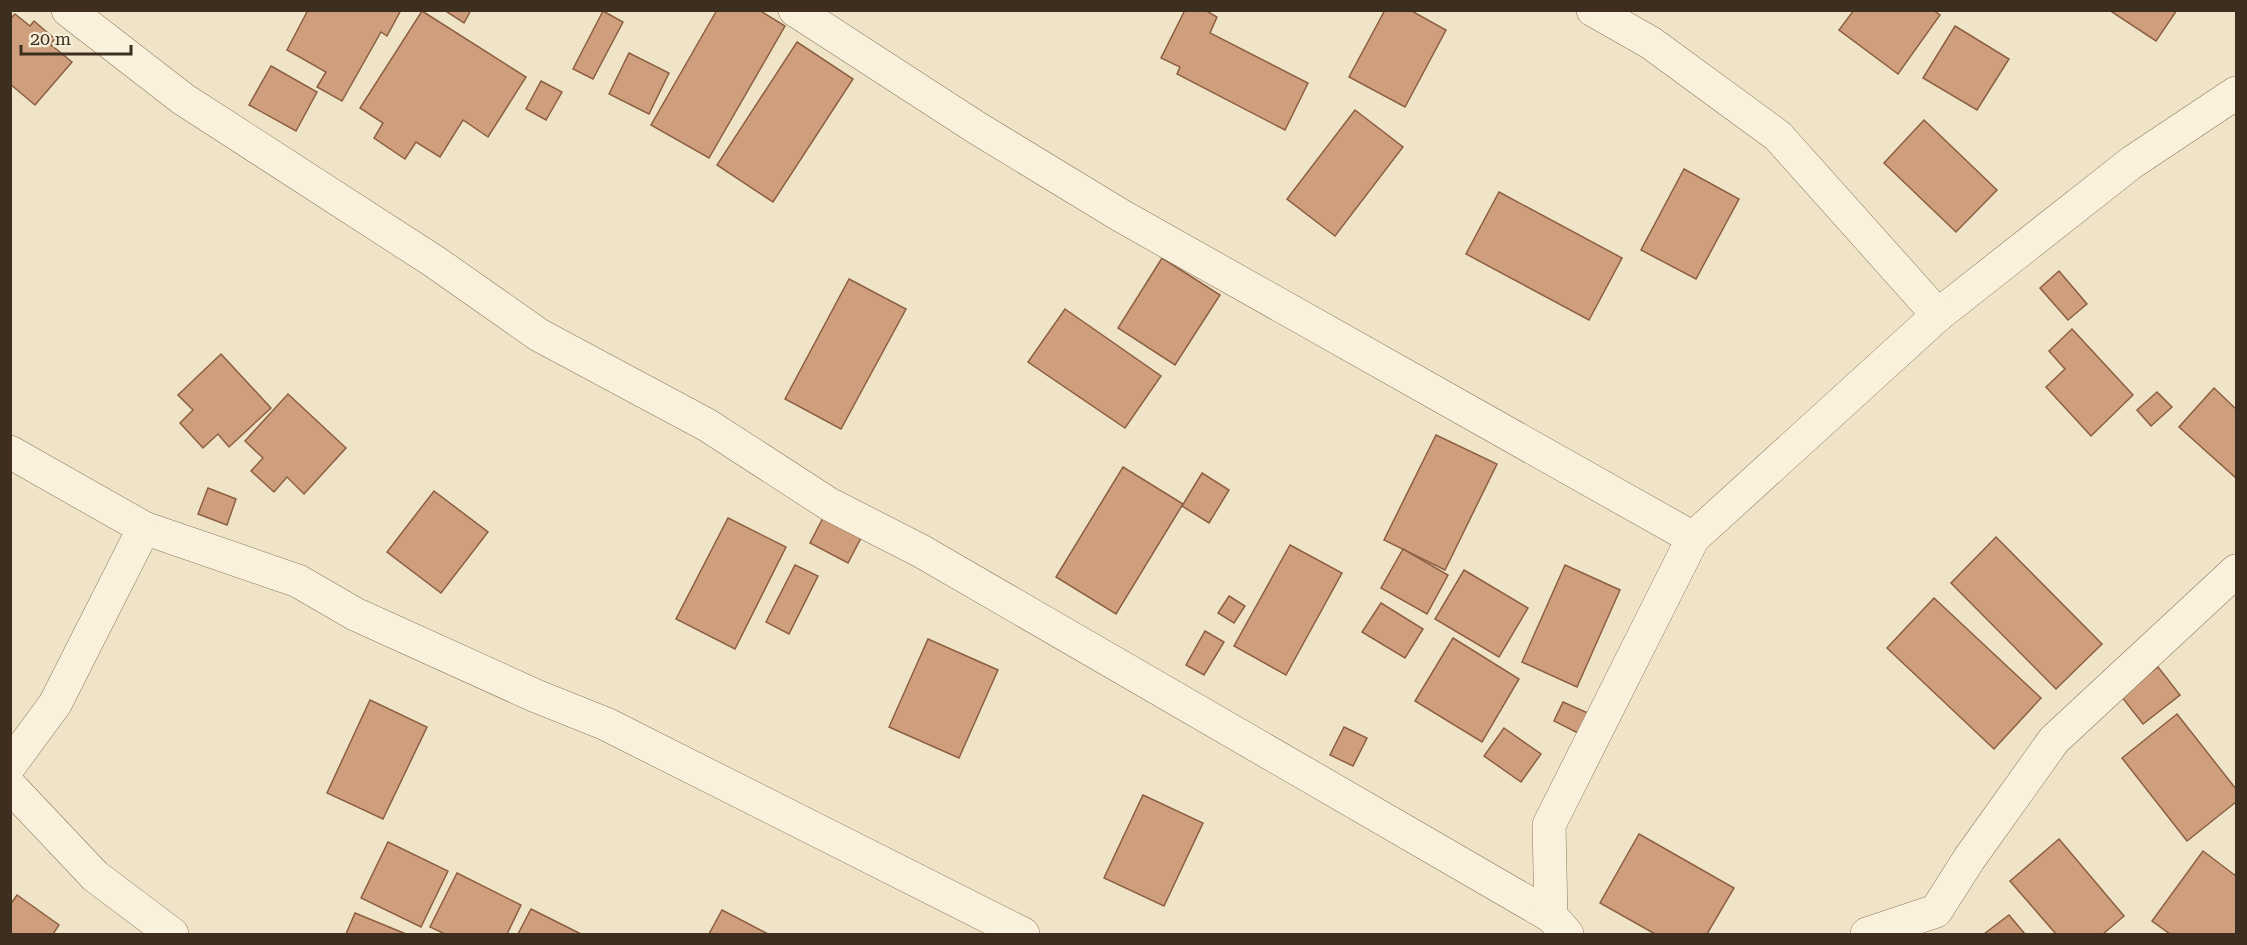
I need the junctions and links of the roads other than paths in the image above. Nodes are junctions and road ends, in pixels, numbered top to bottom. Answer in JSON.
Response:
{"nodes":[{"id":1,"x":68,"y":10,"type":"edge"},
{"id":2,"x":795,"y":10,"type":"edge"},
{"id":3,"x":1593,"y":10,"type":"edge"},
{"id":4,"x":2236,"y":93,"type":"edge"},
{"id":5,"x":1938,"y":315,"type":"junction"},
{"id":6,"x":10,"y":452,"type":"edge"},
{"id":7,"x":144,"y":528,"type":"junction"},
{"id":8,"x":1694,"y":538,"type":"junction"},
{"id":9,"x":2236,"y":571,"type":"edge"},
{"id":10,"x":10,"y":765,"type":"edge"},
{"id":11,"x":10,"y":786,"type":"edge"},
{"id":12,"x":1559,"y":925,"type":"edge"},
{"id":13,"x":172,"y":934,"type":"edge"},
{"id":14,"x":1023,"y":934,"type":"edge"},
{"id":15,"x":1867,"y":934,"type":"edge"}],
"edges":[{"from":1,"to":12,"type":"street"},
{"from":2,"to":8,"type":"street"},
{"from":3,"to":5,"type":"street"},
{"from":4,"to":5,"type":"street"},
{"from":5,"to":8,"type":"street"},
{"from":6,"to":7,"type":"street"},
{"from":7,"to":10,"type":"street"},
{"from":7,"to":14,"type":"street"},
{"from":8,"to":12,"type":"street"},
{"from":9,"to":15,"type":"street"},
{"from":11,"to":13,"type":"street"}]}
